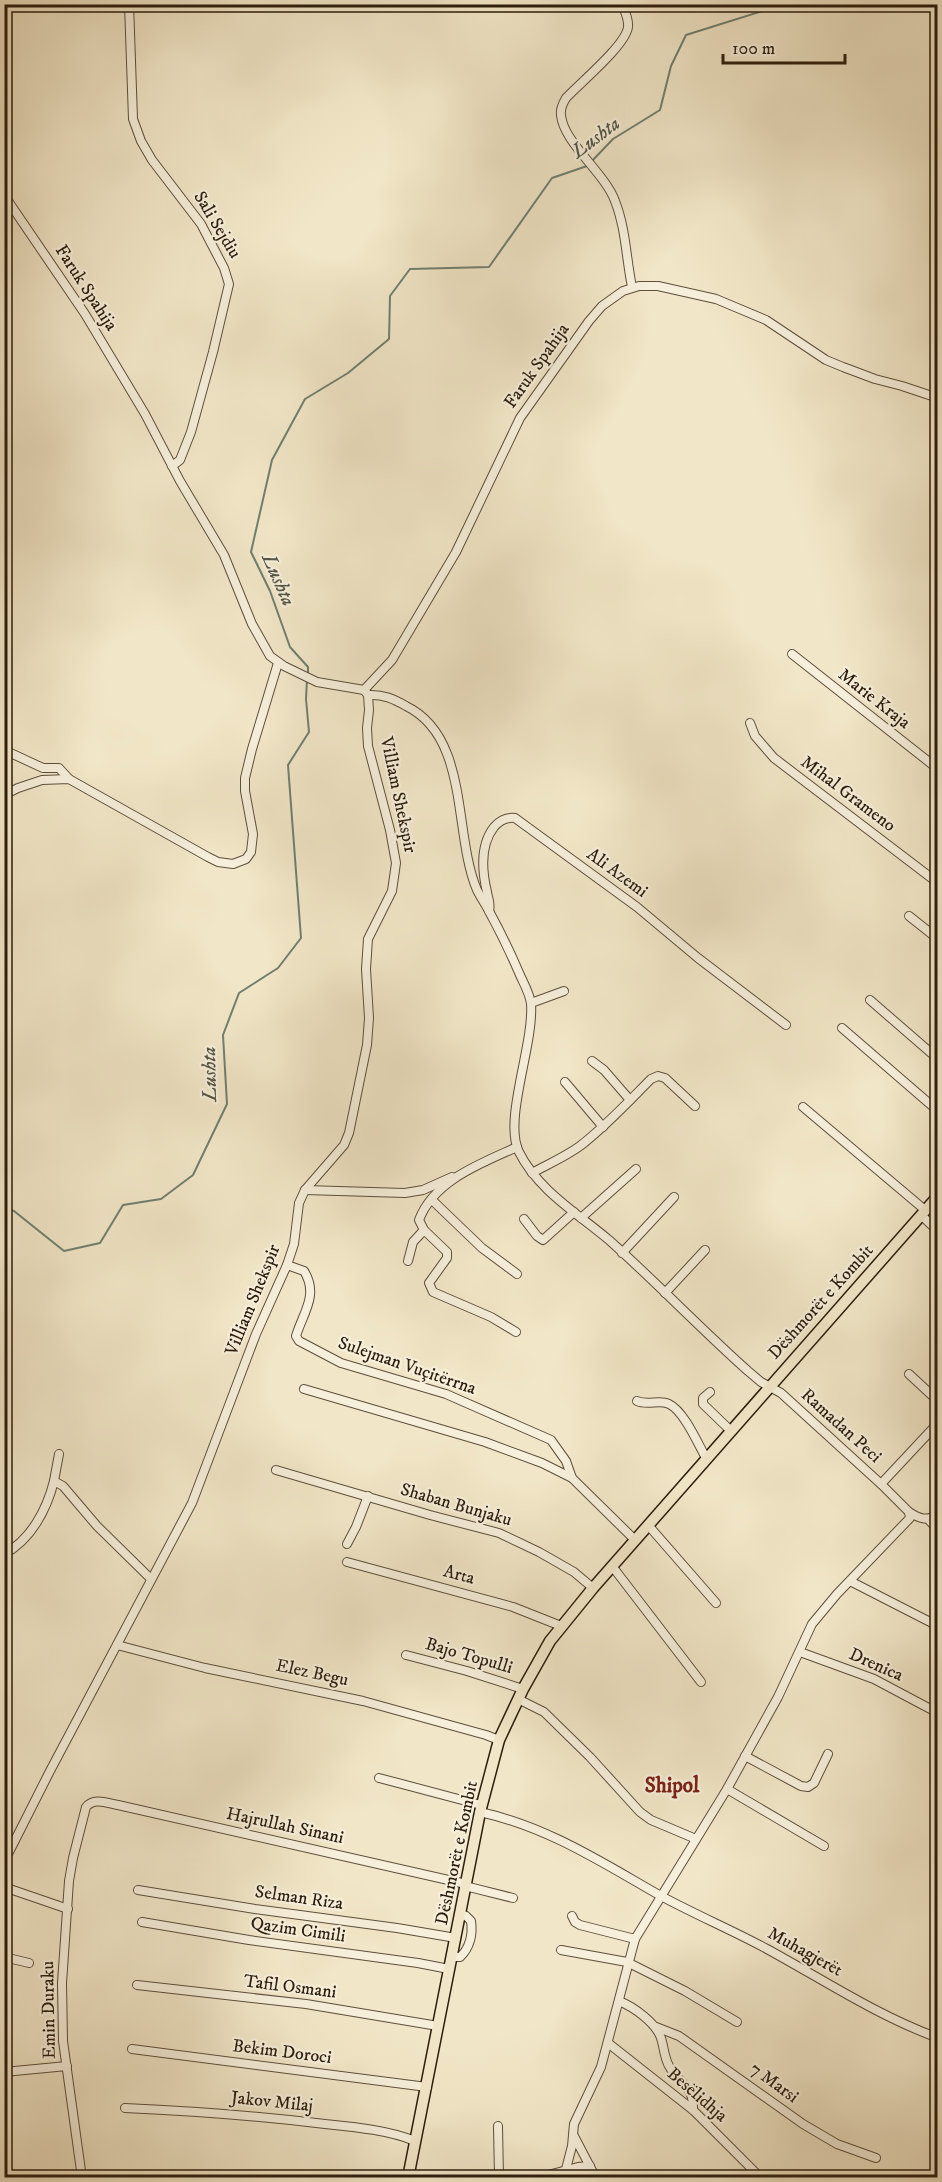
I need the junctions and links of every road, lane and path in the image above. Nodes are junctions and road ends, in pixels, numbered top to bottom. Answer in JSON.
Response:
{"nodes":[{"id":1,"x":129,"y":4,"type":"edge"},
{"id":2,"x":622,"y":4,"type":"edge"},
{"id":3,"x":4,"y":195,"type":"edge"},
{"id":4,"x":632,"y":287,"type":"junction"},
{"id":5,"x":938,"y":398,"type":"edge"},
{"id":6,"x":172,"y":466,"type":"junction"},
{"id":7,"x":792,"y":654,"type":"dead end"},
{"id":8,"x":281,"y":664,"type":"junction"},
{"id":9,"x":366,"y":692,"type":"junction"},
{"id":10,"x":750,"y":723,"type":"dead end"},
{"id":11,"x":4,"y":750,"type":"edge"},
{"id":12,"x":938,"y":769,"type":"edge"},
{"id":13,"x":69,"y":779,"type":"junction"},
{"id":14,"x":4,"y":795,"type":"edge"},
{"id":15,"x":938,"y":883,"type":"edge"},
{"id":16,"x":489,"y":911,"type":"junction"},
{"id":17,"x":909,"y":916,"type":"dead end"},
{"id":18,"x":938,"y":939,"type":"edge"},
{"id":19,"x":564,"y":991,"type":"dead end"},
{"id":20,"x":870,"y":1000,"type":"dead end"},
{"id":21,"x":531,"y":1003,"type":"junction"},
{"id":22,"x":786,"y":1025,"type":"dead end"},
{"id":23,"x":842,"y":1028,"type":"dead end"},
{"id":24,"x":938,"y":1059,"type":"edge"},
{"id":25,"x":592,"y":1061,"type":"dead end"},
{"id":26,"x":565,"y":1082,"type":"dead end"},
{"id":27,"x":630,"y":1100,"type":"junction"},
{"id":28,"x":695,"y":1106,"type":"dead end"},
{"id":29,"x":803,"y":1107,"type":"dead end"},
{"id":30,"x":938,"y":1111,"type":"edge"},
{"id":31,"x":603,"y":1127,"type":"junction"},
{"id":32,"x":517,"y":1147,"type":"junction"},
{"id":33,"x":636,"y":1168,"type":"dead end"},
{"id":34,"x":532,"y":1173,"type":"junction"},
{"id":35,"x":454,"y":1178,"type":"junction"},
{"id":36,"x":306,"y":1190,"type":"junction"},
{"id":37,"x":938,"y":1196,"type":"edge"},
{"id":38,"x":674,"y":1197,"type":"dead end"},
{"id":39,"x":432,"y":1200,"type":"junction"},
{"id":40,"x":923,"y":1212,"type":"junction"},
{"id":41,"x":578,"y":1215,"type":"junction"},
{"id":42,"x":524,"y":1219,"type":"dead end"},
{"id":43,"x":424,"y":1230,"type":"junction"},
{"id":44,"x":938,"y":1231,"type":"edge"},
{"id":45,"x":705,"y":1250,"type":"dead end"},
{"id":46,"x":622,"y":1253,"type":"junction"},
{"id":47,"x":408,"y":1260,"type":"dead end"},
{"id":48,"x":287,"y":1265,"type":"junction"},
{"id":49,"x":517,"y":1274,"type":"dead end"},
{"id":50,"x":665,"y":1293,"type":"junction"},
{"id":51,"x":516,"y":1332,"type":"dead end"},
{"id":52,"x":909,"y":1374,"type":"dead end"},
{"id":53,"x":768,"y":1386,"type":"junction"},
{"id":54,"x":304,"y":1389,"type":"dead end"},
{"id":55,"x":710,"y":1392,"type":"dead end"},
{"id":56,"x":637,"y":1401,"type":"dead end"},
{"id":57,"x":938,"y":1401,"type":"edge"},
{"id":58,"x":938,"y":1423,"type":"edge"},
{"id":59,"x":730,"y":1430,"type":"junction"},
{"id":60,"x":59,"y":1454,"type":"dead end"},
{"id":61,"x":706,"y":1458,"type":"junction"},
{"id":62,"x":276,"y":1470,"type":"dead end"},
{"id":63,"x":572,"y":1478,"type":"junction"},
{"id":64,"x":54,"y":1481,"type":"junction"},
{"id":65,"x":881,"y":1485,"type":"junction"},
{"id":66,"x":368,"y":1496,"type":"junction"},
{"id":67,"x":909,"y":1512,"type":"junction"},
{"id":68,"x":938,"y":1515,"type":"edge"},
{"id":69,"x":928,"y":1519,"type":"junction"},
{"id":70,"x":648,"y":1525,"type":"junction"},
{"id":71,"x":938,"y":1530,"type":"edge"},
{"id":72,"x":635,"y":1540,"type":"junction"},
{"id":73,"x":347,"y":1544,"type":"dead end"},
{"id":74,"x":4,"y":1554,"type":"edge"},
{"id":75,"x":347,"y":1562,"type":"dead end"},
{"id":76,"x":612,"y":1566,"type":"junction"},
{"id":77,"x":151,"y":1579,"type":"junction"},
{"id":78,"x":850,"y":1581,"type":"junction"},
{"id":79,"x":593,"y":1588,"type":"junction"},
{"id":80,"x":716,"y":1603,"type":"dead end"},
{"id":81,"x":561,"y":1626,"type":"junction"},
{"id":82,"x":938,"y":1626,"type":"edge"},
{"id":83,"x":117,"y":1645,"type":"junction"},
{"id":84,"x":800,"y":1652,"type":"junction"},
{"id":85,"x":406,"y":1655,"type":"dead end"},
{"id":86,"x":701,"y":1682,"type":"dead end"},
{"id":87,"x":520,"y":1694,"type":"junction"},
{"id":88,"x":938,"y":1713,"type":"edge"},
{"id":89,"x":499,"y":1740,"type":"junction"},
{"id":90,"x":828,"y":1754,"type":"dead end"},
{"id":91,"x":745,"y":1756,"type":"junction"},
{"id":92,"x":379,"y":1778,"type":"dead end"},
{"id":93,"x":727,"y":1789,"type":"junction"},
{"id":94,"x":97,"y":1801,"type":"joint"},
{"id":95,"x":480,"y":1809,"type":"junction"},
{"id":96,"x":696,"y":1839,"type":"junction"},
{"id":97,"x":824,"y":1846,"type":"dead end"},
{"id":98,"x":4,"y":1862,"type":"edge"},
{"id":99,"x":465,"y":1885,"type":"junction"},
{"id":100,"x":4,"y":1887,"type":"edge"},
{"id":101,"x":138,"y":1890,"type":"dead end"},
{"id":102,"x":661,"y":1896,"type":"junction"},
{"id":103,"x":513,"y":1898,"type":"dead end"},
{"id":104,"x":68,"y":1909,"type":"junction"},
{"id":105,"x":461,"y":1914,"type":"junction"},
{"id":106,"x":572,"y":1916,"type":"dead end"},
{"id":107,"x":142,"y":1922,"type":"dead end"},
{"id":108,"x":456,"y":1938,"type":"junction"},
{"id":109,"x":635,"y":1939,"type":"junction"},
{"id":110,"x":561,"y":1950,"type":"dead end"},
{"id":111,"x":4,"y":1957,"type":"edge"},
{"id":112,"x":452,"y":1958,"type":"junction"},
{"id":113,"x":627,"y":1962,"type":"junction"},
{"id":114,"x":29,"y":1963,"type":"dead end"},
{"id":115,"x":450,"y":1969,"type":"junction"},
{"id":116,"x":137,"y":1985,"type":"dead end"},
{"id":117,"x":620,"y":2001,"type":"junction"},
{"id":118,"x":737,"y":2022,"type":"dead end"},
{"id":119,"x":438,"y":2026,"type":"junction"},
{"id":120,"x":656,"y":2027,"type":"junction"},
{"id":121,"x":933,"y":2036,"type":"dead end"},
{"id":122,"x":608,"y":2043,"type":"junction"},
{"id":123,"x":132,"y":2049,"type":"dead end"},
{"id":124,"x":67,"y":2066,"type":"junction"},
{"id":125,"x":4,"y":2072,"type":"edge"},
{"id":126,"x":427,"y":2087,"type":"junction"},
{"id":127,"x":125,"y":2108,"type":"dead end"},
{"id":128,"x":693,"y":2110,"type":"junction"},
{"id":129,"x":144,"y":2114,"type":"dead end"},
{"id":130,"x":498,"y":2126,"type":"dead end"},
{"id":131,"x":573,"y":2133,"type":"junction"},
{"id":132,"x":415,"y":2141,"type":"junction"},
{"id":133,"x":876,"y":2158,"type":"dead end"},
{"id":134,"x":590,"y":2166,"type":"junction"},
{"id":135,"x":566,"y":2169,"type":"junction"},
{"id":136,"x":82,"y":2178,"type":"edge"},
{"id":137,"x":408,"y":2178,"type":"edge"},
{"id":138,"x":499,"y":2178,"type":"edge"},
{"id":139,"x":537,"y":2178,"type":"edge"},
{"id":140,"x":596,"y":2178,"type":"edge"},
{"id":141,"x":761,"y":2178,"type":"edge"}],
"edges":[{"from":1,"to":6,"type":"street","name":"Sali Sejdiu"},
{"from":2,"to":4,"type":"street"},
{"from":3,"to":6,"type":"street","name":"Faruk Spahija"},
{"from":4,"to":5,"type":"street"},
{"from":4,"to":9,"type":"street","name":"Faruk Spahija"},
{"from":6,"to":8,"type":"street","name":"Faruk Spahija"},
{"from":7,"to":12,"type":"street","name":"Marie Kraja"},
{"from":8,"to":9,"type":"street"},
{"from":8,"to":13,"type":"street"},
{"from":9,"to":16,"type":"street"},
{"from":9,"to":36,"type":"street","name":"Villiam Shekspir"},
{"from":10,"to":15,"type":"street","name":"Mihal Grameno"},
{"from":11,"to":13,"type":"street"},
{"from":13,"to":14,"type":"street"},
{"from":16,"to":21,"type":"street"},
{"from":16,"to":22,"type":"street","name":"Ali Azemi"},
{"from":17,"to":18,"type":"street"},
{"from":19,"to":21,"type":"street"},
{"from":20,"to":24,"type":"street"},
{"from":21,"to":32,"type":"street"},
{"from":23,"to":30,"type":"street"},
{"from":25,"to":27,"type":"street"},
{"from":26,"to":31,"type":"street"},
{"from":27,"to":28,"type":"street"},
{"from":27,"to":31,"type":"street"},
{"from":29,"to":40,"type":"street"},
{"from":31,"to":34,"type":"street"},
{"from":32,"to":34,"type":"street","name":"Ramadan Peci"},
{"from":32,"to":35,"type":"street"},
{"from":33,"to":41,"type":"street"},
{"from":34,"to":41,"type":"street","name":"Ramadan Peci"},
{"from":35,"to":36,"type":"street"},
{"from":35,"to":39,"type":"street"},
{"from":36,"to":48,"type":"street","name":"Villiam Shekspir"},
{"from":37,"to":40,"type":"main road","name":"Dëshmorët e Kombit"},
{"from":38,"to":46,"type":"street"},
{"from":39,"to":43,"type":"street"},
{"from":39,"to":49,"type":"street"},
{"from":40,"to":44,"type":"street"},
{"from":40,"to":53,"type":"main road","name":"Dëshmorët e Kombit"},
{"from":41,"to":42,"type":"street"},
{"from":41,"to":46,"type":"street","name":"Ramadan Peci"},
{"from":43,"to":47,"type":"street"},
{"from":43,"to":51,"type":"street"},
{"from":45,"to":50,"type":"street"},
{"from":46,"to":50,"type":"street","name":"Ramadan Peci"},
{"from":48,"to":63,"type":"street","name":"Sulejman Vuçitërrna"},
{"from":48,"to":77,"type":"street","name":"Villiam Shekspir"},
{"from":50,"to":53,"type":"street","name":"Ramadan Peci"},
{"from":52,"to":57,"type":"street"},
{"from":53,"to":59,"type":"main road","name":"Dëshmorët e Kombit"},
{"from":53,"to":65,"type":"street","name":"Ramadan Peci"},
{"from":54,"to":63,"type":"street","name":"Sulejman Vuçitërrna"},
{"from":55,"to":59,"type":"street"},
{"from":56,"to":61,"type":"street"},
{"from":58,"to":65,"type":"street","name":"Ramadan Peci"},
{"from":59,"to":61,"type":"main road","name":"Dëshmorët e Kombit"},
{"from":60,"to":64,"type":"street"},
{"from":61,"to":70,"type":"main road","name":"Dëshmorët e Kombit"},
{"from":62,"to":66,"type":"street","name":"Shaban Bunjaku"},
{"from":63,"to":72,"type":"street","name":"Sulejman Vuçitërrna"},
{"from":64,"to":74,"type":"street"},
{"from":64,"to":77,"type":"street"},
{"from":65,"to":67,"type":"street"},
{"from":66,"to":73,"type":"street"},
{"from":66,"to":79,"type":"street","name":"Shaban Bunjaku"},
{"from":67,"to":69,"type":"street"},
{"from":67,"to":78,"type":"street"},
{"from":68,"to":69,"type":"street"},
{"from":69,"to":71,"type":"street"},
{"from":70,"to":72,"type":"main road","name":"Dëshmorët e Kombit"},
{"from":70,"to":80,"type":"street"},
{"from":72,"to":76,"type":"main road","name":"Dëshmorët e Kombit"},
{"from":75,"to":81,"type":"street","name":"Arta"},
{"from":76,"to":79,"type":"main road","name":"Dëshmorët e Kombit"},
{"from":76,"to":86,"type":"street"},
{"from":77,"to":83,"type":"street","name":"Villiam Shekspir"},
{"from":78,"to":82,"type":"street"},
{"from":78,"to":84,"type":"street"},
{"from":79,"to":81,"type":"main road","name":"Dëshmorët e Kombit"},
{"from":81,"to":87,"type":"main road","name":"Dëshmorët e Kombit"},
{"from":83,"to":89,"type":"street","name":"Elez Begu"},
{"from":83,"to":98,"type":"street","name":"Villiam Shekspir"},
{"from":84,"to":88,"type":"street","name":"Drenica"},
{"from":84,"to":91,"type":"street"},
{"from":85,"to":87,"type":"street","name":"Bajo Topulli"},
{"from":87,"to":89,"type":"main road","name":"Dëshmorët e Kombit"},
{"from":87,"to":96,"type":"street","name":"Bajo Topulli"},
{"from":89,"to":95,"type":"main road","name":"Dëshmorët e Kombit"},
{"from":90,"to":91,"type":"street"},
{"from":91,"to":93,"type":"street"},
{"from":92,"to":95,"type":"street","name":"Muhagjerët"},
{"from":93,"to":96,"type":"street"},
{"from":93,"to":97,"type":"street"},
{"from":94,"to":99,"type":"street","name":"Hajrullah Sinani"},
{"from":94,"to":104,"type":"street","name":"Emin Duraku"},
{"from":95,"to":99,"type":"main road","name":"Dëshmorët e Kombit"},
{"from":95,"to":102,"type":"street","name":"Muhagjerët"},
{"from":96,"to":102,"type":"street"},
{"from":99,"to":103,"type":"street","name":"Hajrullah Sinani"},
{"from":99,"to":105,"type":"main road","name":"Dëshmorët e Kombit"},
{"from":100,"to":104,"type":"street"},
{"from":101,"to":108,"type":"street","name":"Selman Riza"},
{"from":102,"to":109,"type":"street"},
{"from":102,"to":121,"type":"street","name":"Muhagjerët"},
{"from":104,"to":124,"type":"street","name":"Emin Duraku"},
{"from":105,"to":108,"type":"main road","name":"Dëshmorët e Kombit"},
{"from":105,"to":112,"type":"street"},
{"from":106,"to":109,"type":"street"},
{"from":107,"to":115,"type":"street","name":"Qazim Cimili"},
{"from":108,"to":112,"type":"main road","name":"Dëshmorët e Kombit"},
{"from":109,"to":113,"type":"street"},
{"from":110,"to":113,"type":"street"},
{"from":111,"to":114,"type":"street"},
{"from":112,"to":115,"type":"main road","name":"Dëshmorët e Kombit"},
{"from":113,"to":117,"type":"street"},
{"from":113,"to":118,"type":"street"},
{"from":115,"to":119,"type":"main road","name":"Dëshmorët e Kombit"},
{"from":116,"to":119,"type":"street","name":"Tafil Osmani"},
{"from":117,"to":120,"type":"street","name":"7 Marsi"},
{"from":117,"to":122,"type":"street"},
{"from":119,"to":126,"type":"main road","name":"Dëshmorët e Kombit"},
{"from":120,"to":128,"type":"street"},
{"from":120,"to":133,"type":"street","name":"7 Marsi"},
{"from":122,"to":128,"type":"street","name":"Besëlidhja"},
{"from":122,"to":131,"type":"street"},
{"from":123,"to":126,"type":"street","name":"Bekim Doroci"},
{"from":124,"to":125,"type":"street"},
{"from":124,"to":136,"type":"street","name":"Emin Duraku"},
{"from":126,"to":132,"type":"main road","name":"Dëshmorët e Kombit"},
{"from":127,"to":132,"type":"street","name":"Jakov Milaj"},
{"from":128,"to":141,"type":"street","name":"Besëlidhja"},
{"from":129,"to":132,"type":"street"},
{"from":130,"to":138,"type":"street"},
{"from":131,"to":134,"type":"street"},
{"from":131,"to":135,"type":"street"},
{"from":132,"to":137,"type":"main road","name":"Dëshmorët e Kombit"},
{"from":134,"to":135,"type":"street"},
{"from":134,"to":140,"type":"street"},
{"from":135,"to":139,"type":"street"}]}
